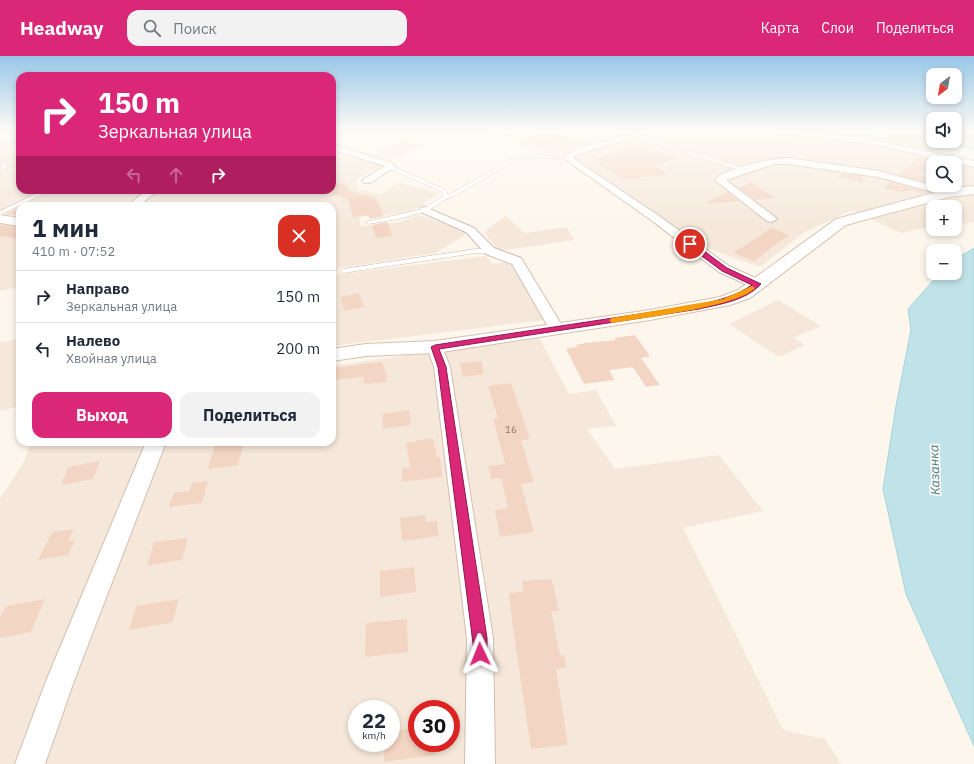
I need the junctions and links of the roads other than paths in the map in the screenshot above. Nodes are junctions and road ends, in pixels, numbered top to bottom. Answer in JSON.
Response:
{"nodes":[{"id":1,"x":0,"y":163,"type":"edge"},
{"id":2,"x":384,"y":163,"type":"edge"},
{"id":3,"x":509,"y":163,"type":"edge"},
{"id":4,"x":574,"y":163,"type":"edge"},
{"id":5,"x":723,"y":163,"type":"edge"},
{"id":6,"x":767,"y":163,"type":"edge"},
{"id":7,"x":802,"y":163,"type":"edge"},
{"id":8,"x":390,"y":167,"type":"junction"},
{"id":9,"x":0,"y":170,"type":"edge"},
{"id":10,"x":745,"y":170,"type":"junction"},
{"id":11,"x":367,"y":181,"type":"dead end"},
{"id":12,"x":974,"y":190,"type":"edge"},
{"id":13,"x":40,"y":194,"type":"edge"},
{"id":14,"x":148,"y":194,"type":"edge"},
{"id":15,"x":948,"y":194,"type":"junction"},
{"id":16,"x":445,"y":197,"type":"junction"},
{"id":17,"x":23,"y":202,"type":"edge"},
{"id":18,"x":137,"y":202,"type":"edge"},
{"id":19,"x":16,"y":205,"type":"edge"},
{"id":20,"x":425,"y":210,"type":"junction"},
{"id":21,"x":0,"y":213,"type":"edge"},
{"id":22,"x":0,"y":219,"type":"edge"},
{"id":23,"x":771,"y":219,"type":"dead end"},
{"id":24,"x":16,"y":221,"type":"edge"},
{"id":25,"x":368,"y":222,"type":"dead end"},
{"id":26,"x":490,"y":251,"type":"junction"},
{"id":27,"x":343,"y":271,"type":"dead end"},
{"id":28,"x":757,"y":284,"type":"junction"},
{"id":29,"x":556,"y":329,"type":"junction"},
{"id":30,"x":435,"y":347,"type":"junction"},
{"id":31,"x":336,"y":354,"type":"edge"},
{"id":32,"x":154,"y":446,"type":"edge"},
{"id":33,"x":30,"y":764,"type":"edge"},
{"id":34,"x":480,"y":764,"type":"edge"}],
"edges":[{"from":1,"to":9,"type":"lane"},
{"from":2,"to":8,"type":"street"},
{"from":3,"to":16,"type":"lane"},
{"from":4,"to":28,"type":"street"},
{"from":5,"to":10,"type":"lane"},
{"from":6,"to":10,"type":"street"},
{"from":7,"to":15,"type":"street"},
{"from":8,"to":11,"type":"street"},
{"from":8,"to":16,"type":"lane"},
{"from":10,"to":23,"type":"street"},
{"from":12,"to":15,"type":"street"},
{"from":13,"to":17,"type":"lane"},
{"from":14,"to":18,"type":"street"},
{"from":15,"to":28,"type":"street"},
{"from":16,"to":20,"type":"lane"},
{"from":19,"to":21,"type":"lane"},
{"from":20,"to":25,"type":"lane"},
{"from":20,"to":26,"type":"street"},
{"from":22,"to":24,"type":"street"},
{"from":26,"to":27,"type":"lane"},
{"from":26,"to":29,"type":"street"},
{"from":28,"to":29,"type":"street"},
{"from":29,"to":30,"type":"street"},
{"from":30,"to":31,"type":"street"},
{"from":30,"to":34,"type":"street"},
{"from":32,"to":33,"type":"street"}]}
